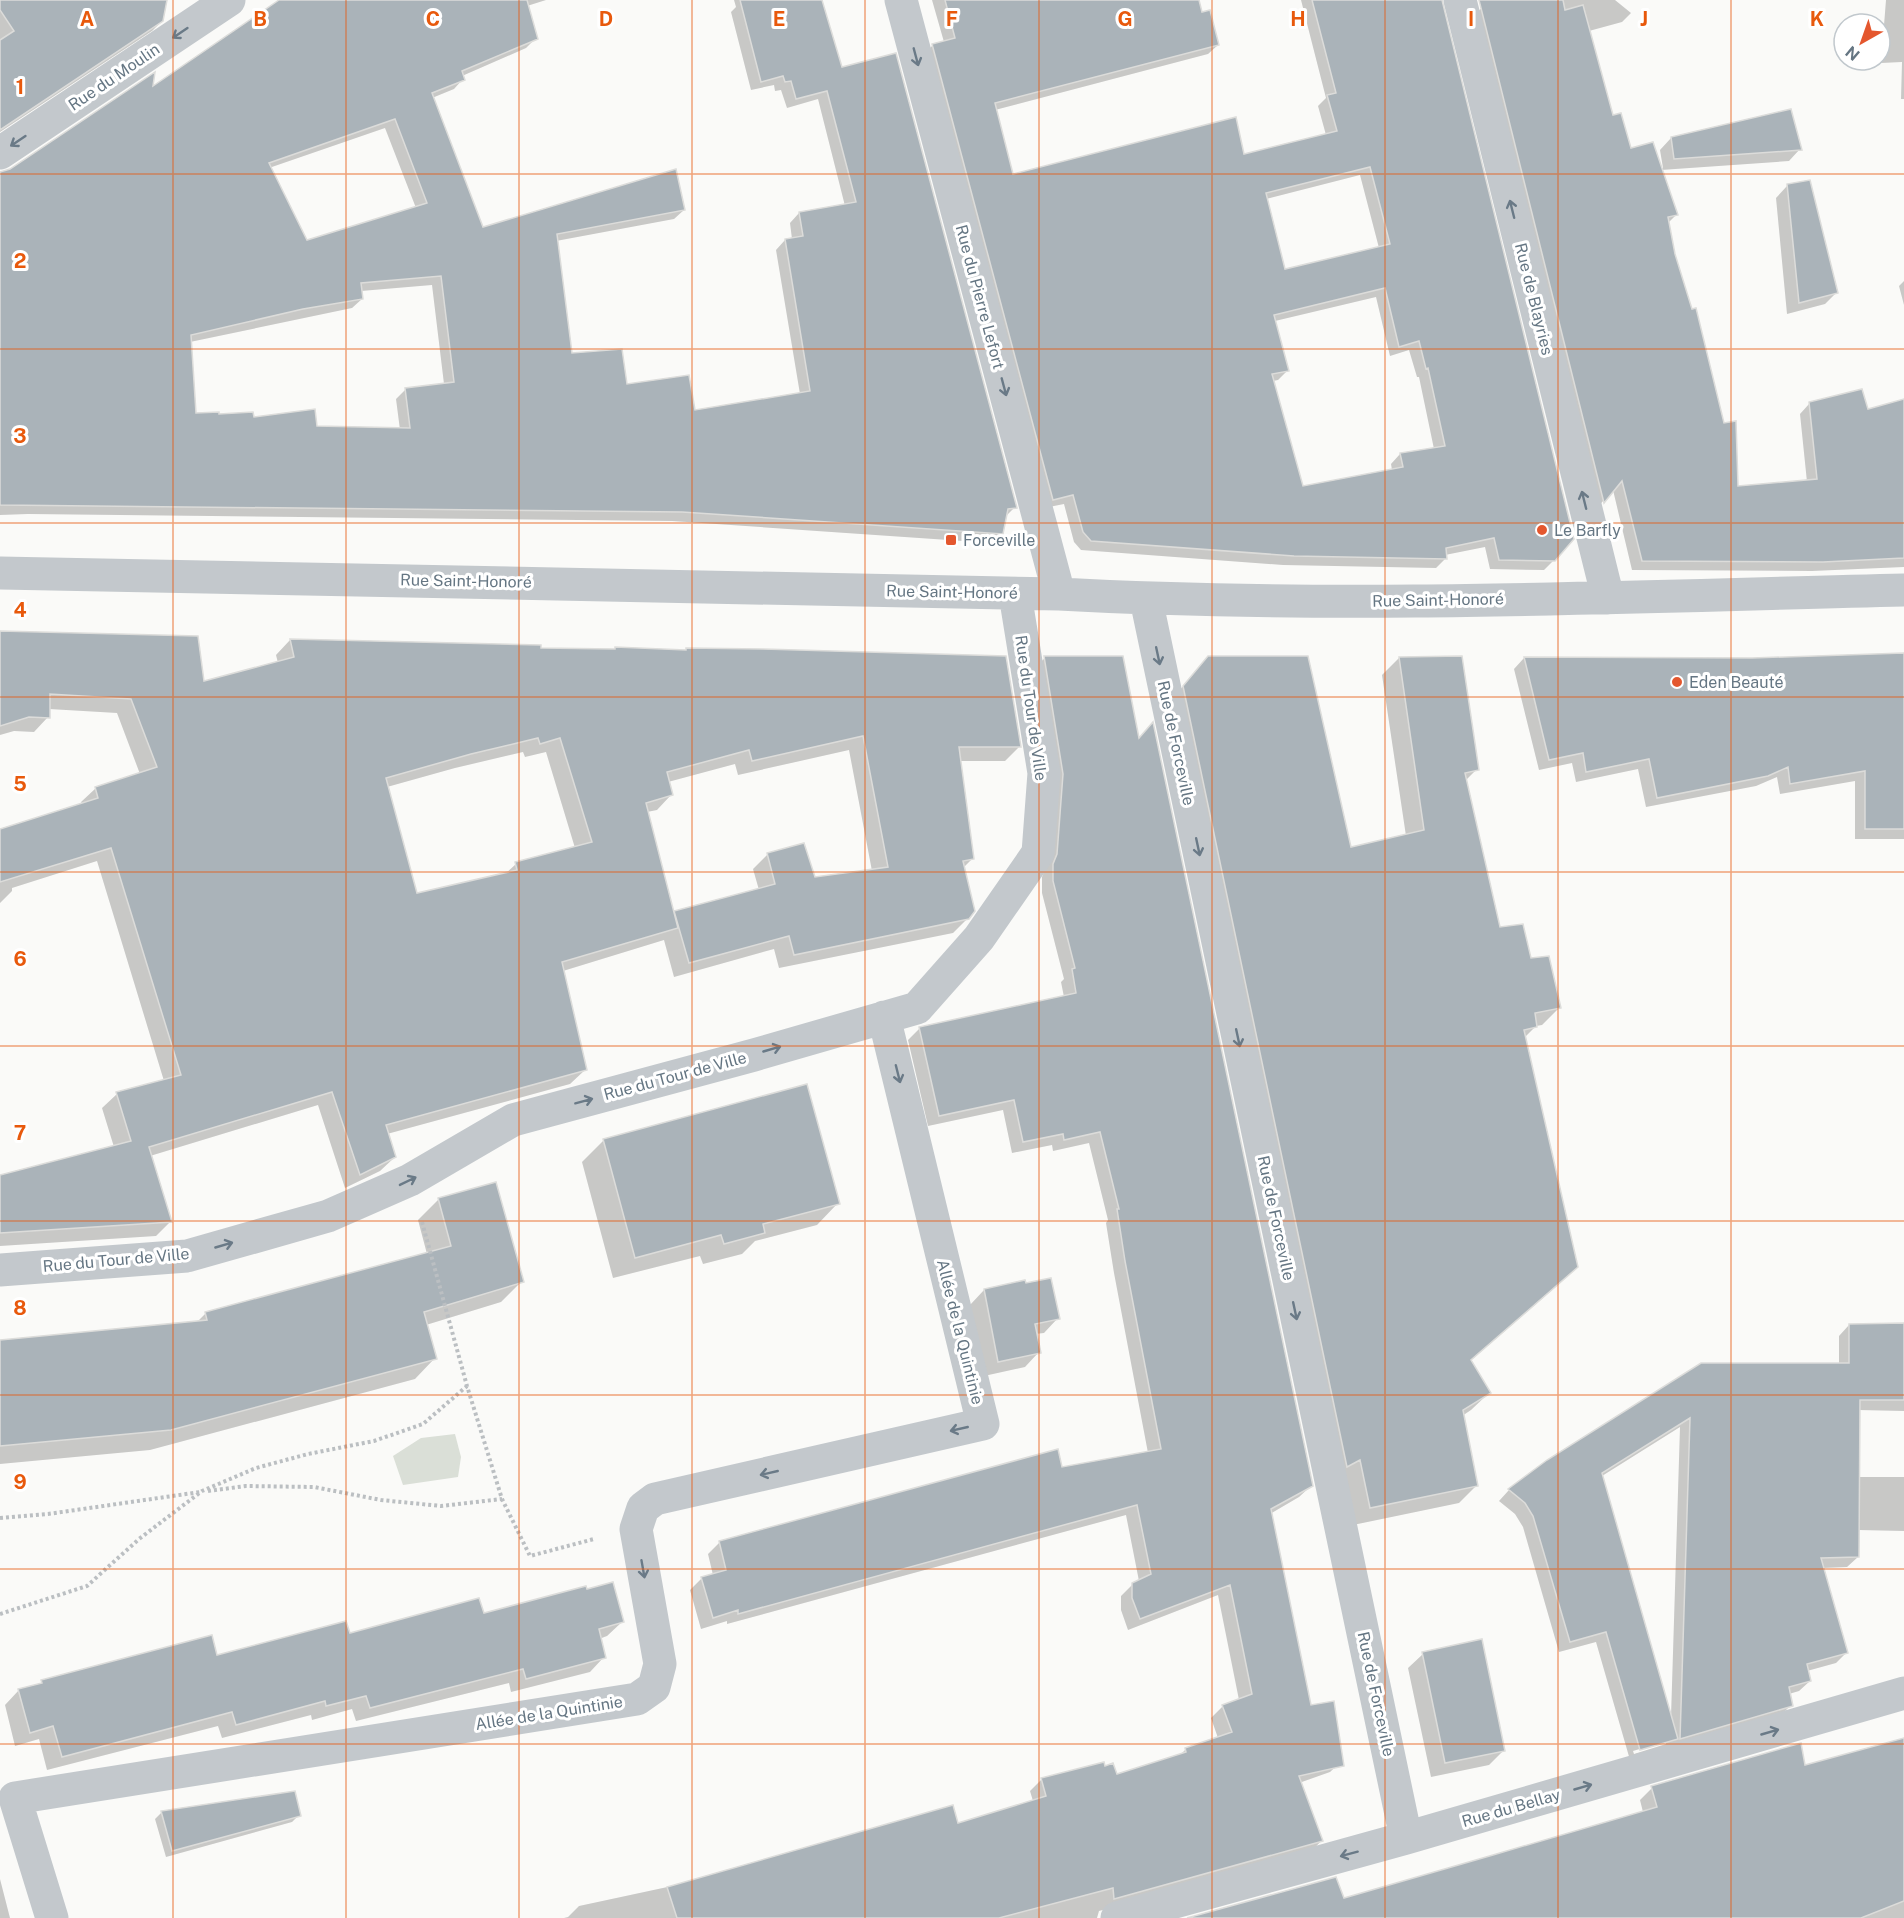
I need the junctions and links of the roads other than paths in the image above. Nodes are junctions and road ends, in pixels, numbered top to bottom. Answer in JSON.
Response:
{"nodes":[{"id":1,"x":901,"y":0,"type":"edge"},
{"id":2,"x":1460,"y":0,"type":"edge"},
{"id":3,"x":216,"y":3,"type":"edge"},
{"id":4,"x":0,"y":153,"type":"edge"},
{"id":5,"x":0,"y":573,"type":"edge"},
{"id":6,"x":1904,"y":590,"type":"edge"},
{"id":7,"x":1015,"y":594,"type":"junction"},
{"id":8,"x":1059,"y":594,"type":"junction"},
{"id":9,"x":1608,"y":598,"type":"junction"},
{"id":10,"x":1146,"y":599,"type":"junction"},
{"id":11,"x":884,"y":1017,"type":"junction"},
{"id":12,"x":0,"y":1270,"type":"edge"},
{"id":13,"x":1904,"y":1693,"type":"edge"},
{"id":14,"x":1406,"y":1838,"type":"junction"},
{"id":15,"x":52,"y":1918,"type":"edge"},
{"id":16,"x":1118,"y":1918,"type":"edge"}],
"edges":[{"from":1,"to":8,"type":"street","name":"Rue du Pierre Lefort","one_way":true},
{"from":9,"to":2,"type":"street","name":"Rue de Blayries","one_way":true},
{"from":3,"to":4,"type":"street","name":"Rue du Moulin","one_way":true},
{"from":5,"to":7,"type":"street","name":"Rue Saint-Honoré"},
{"from":6,"to":9,"type":"street","name":"Rue Saint-Honoré"},
{"from":7,"to":8,"type":"street","name":"Rue Saint-Honoré"},
{"from":7,"to":11,"type":"street","name":"Rue du Tour de Ville"},
{"from":8,"to":10,"type":"street","name":"Rue Saint-Honoré"},
{"from":9,"to":10,"type":"street","name":"Rue Saint-Honoré"},
{"from":10,"to":14,"type":"street","name":"Rue de Forceville","one_way":true},
{"from":12,"to":11,"type":"street","name":"Rue du Tour de Ville","one_way":true},
{"from":11,"to":15,"type":"street","name":"Allée de la Quintinie","one_way":true},
{"from":14,"to":13,"type":"street","name":"Rue du Bellay","one_way":true},
{"from":14,"to":16,"type":"street","name":"Rue du Bellay","one_way":true}]}
